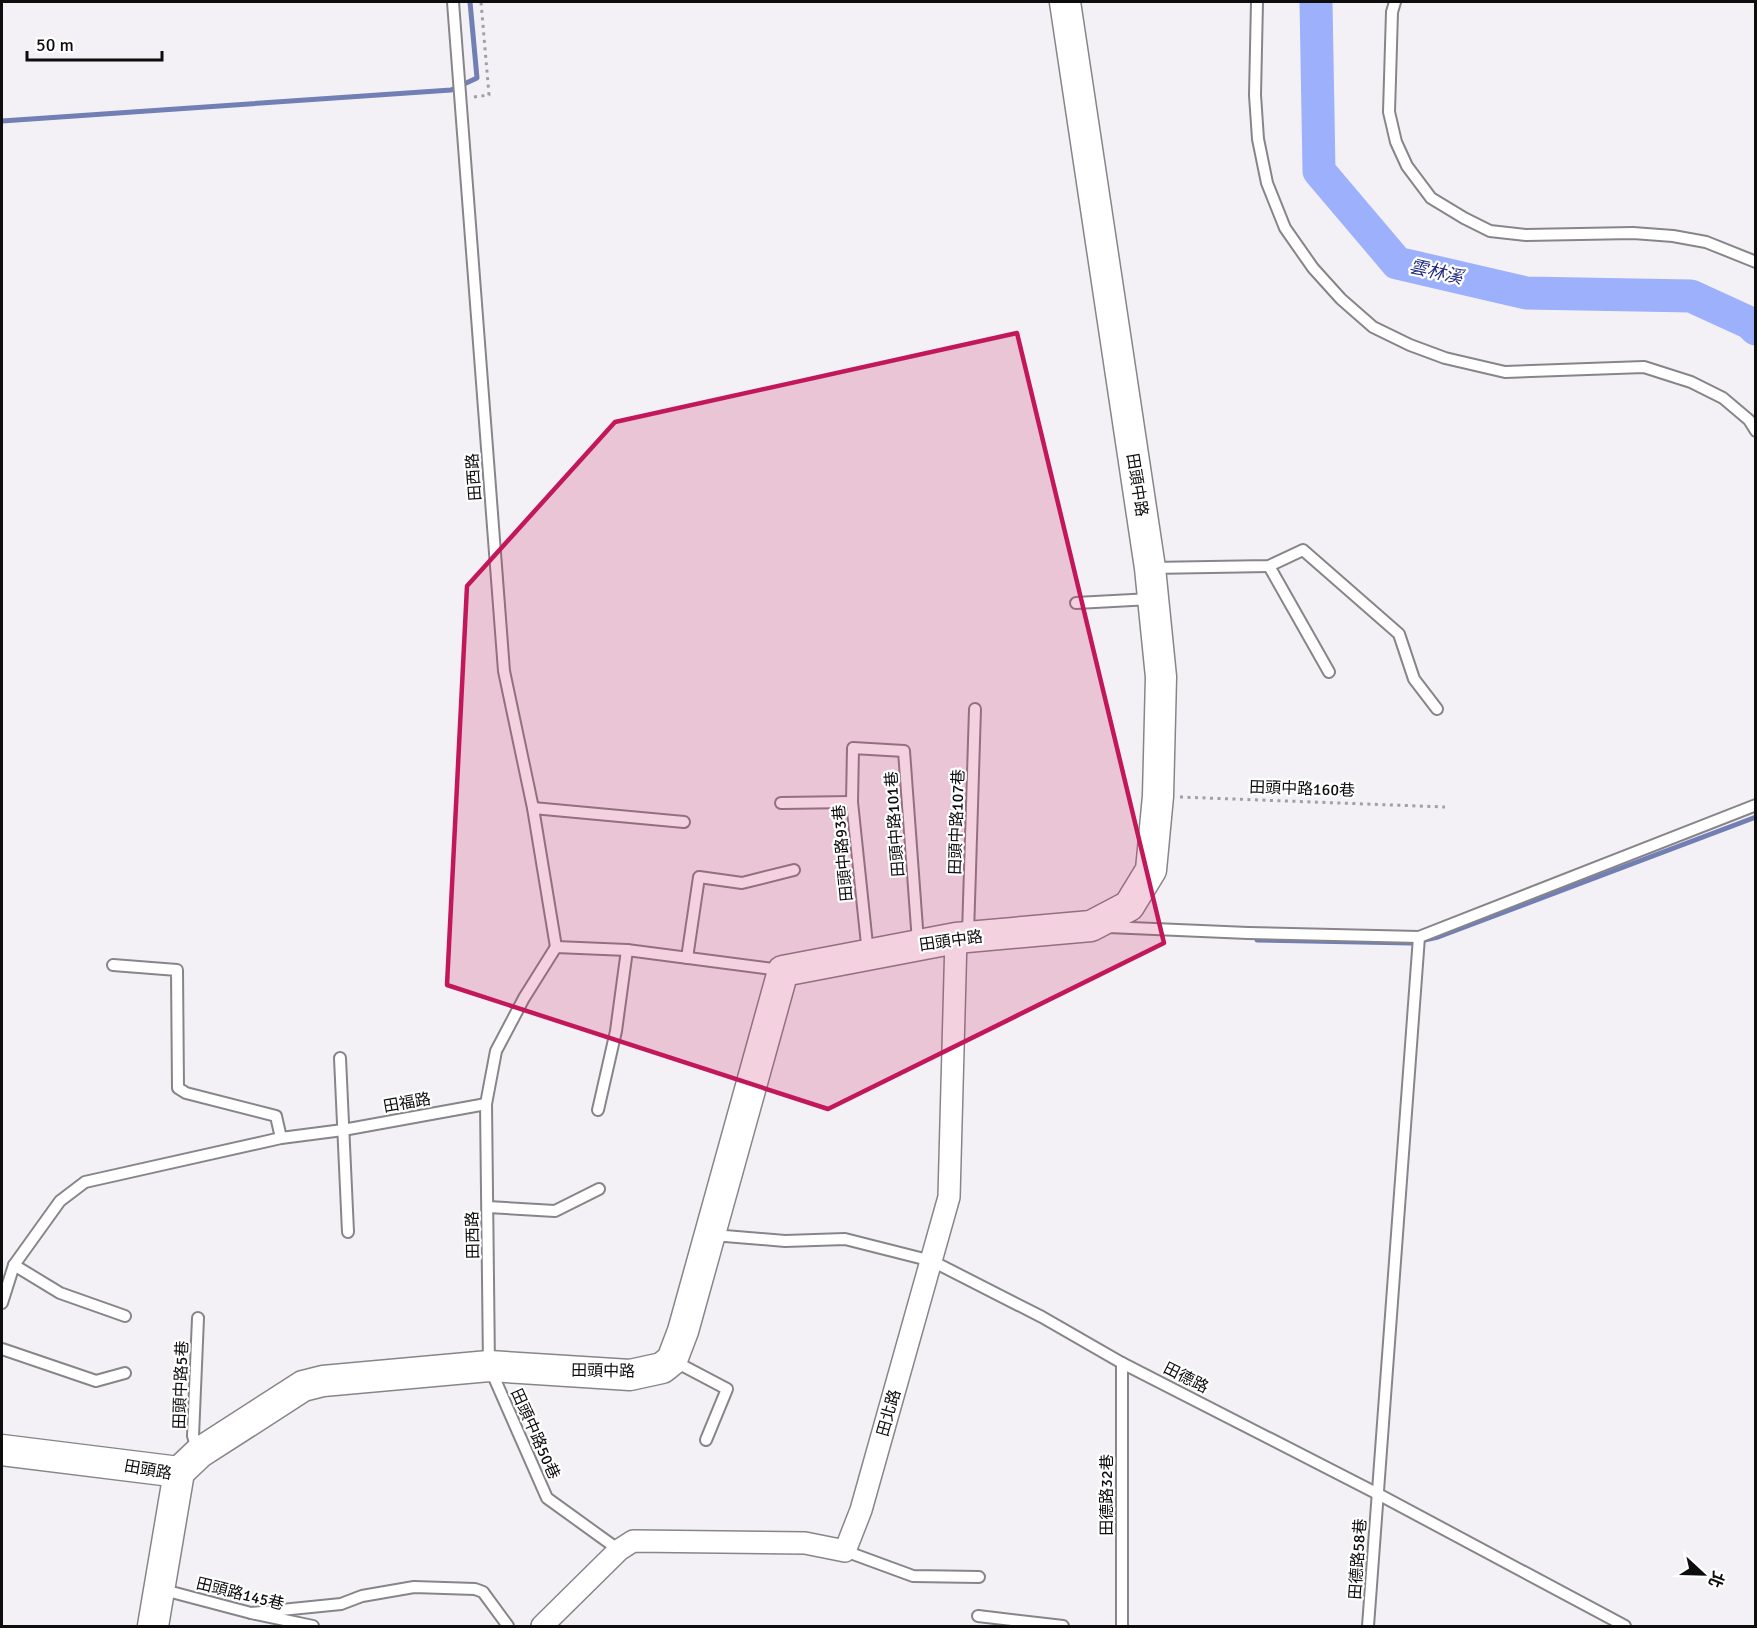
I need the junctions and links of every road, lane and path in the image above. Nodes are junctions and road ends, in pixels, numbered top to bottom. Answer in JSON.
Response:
{"nodes":[{"id":1,"x":453,"y":2,"type":"edge"},
{"id":2,"x":481,"y":2,"type":"edge"},
{"id":3,"x":1065,"y":2,"type":"edge"},
{"id":4,"x":1257,"y":2,"type":"edge"},
{"id":5,"x":1395,"y":2,"type":"edge"},
{"id":6,"x":461,"y":99,"type":"junction"},
{"id":7,"x":1755,"y":262,"type":"edge"},
{"id":8,"x":1755,"y":431,"type":"edge"},
{"id":9,"x":1269,"y":566,"type":"junction"},
{"id":10,"x":1150,"y":568,"type":"junction"},
{"id":11,"x":1152,"y":598,"type":"junction"},
{"id":12,"x":1076,"y":603,"type":"dead end"},
{"id":13,"x":1329,"y":672,"type":"dead end"},
{"id":14,"x":975,"y":709,"type":"dead end"},
{"id":15,"x":1437,"y":709,"type":"dead end"},
{"id":16,"x":853,"y":748,"type":"joint"},
{"id":17,"x":1158,"y":796,"type":"junction"},
{"id":18,"x":852,"y":802,"type":"junction"},
{"id":19,"x":781,"y":803,"type":"dead end"},
{"id":20,"x":1755,"y":804,"type":"edge"},
{"id":21,"x":1445,"y":807,"type":"dead end"},
{"id":22,"x":533,"y":808,"type":"junction"},
{"id":23,"x":684,"y":822,"type":"dead end"},
{"id":24,"x":794,"y":870,"type":"dead end"},
{"id":25,"x":1092,"y":926,"type":"junction"},
{"id":26,"x":962,"y":937,"type":"junction"},
{"id":27,"x":1419,"y":937,"type":"junction"},
{"id":28,"x":918,"y":945,"type":"junction"},
{"id":29,"x":556,"y":947,"type":"junction"},
{"id":30,"x":627,"y":950,"type":"junction"},
{"id":31,"x":868,"y":955,"type":"junction"},
{"id":32,"x":687,"y":958,"type":"junction"},
{"id":33,"x":113,"y":965,"type":"dead end"},
{"id":34,"x":783,"y":971,"type":"junction"},
{"id":35,"x":340,"y":1058,"type":"dead end"},
{"id":36,"x":486,"y":1104,"type":"junction"},
{"id":37,"x":598,"y":1110,"type":"dead end"},
{"id":38,"x":344,"y":1130,"type":"junction"},
{"id":39,"x":281,"y":1138,"type":"junction"},
{"id":40,"x":599,"y":1189,"type":"dead end"},
{"id":41,"x":488,"y":1207,"type":"junction"},
{"id":42,"x":348,"y":1233,"type":"dead end"},
{"id":43,"x":710,"y":1235,"type":"junction"},
{"id":44,"x":932,"y":1262,"type":"junction"},
{"id":45,"x":14,"y":1265,"type":"junction"},
{"id":46,"x":2,"y":1303,"type":"edge"},
{"id":47,"x":125,"y":1316,"type":"dead end"},
{"id":48,"x":198,"y":1318,"type":"dead end"},
{"id":49,"x":2,"y":1349,"type":"edge"},
{"id":50,"x":672,"y":1360,"type":"junction"},
{"id":51,"x":1122,"y":1363,"type":"junction"},
{"id":52,"x":489,"y":1366,"type":"junction"},
{"id":53,"x":125,"y":1373,"type":"dead end"},
{"id":54,"x":706,"y":1440,"type":"dead end"},
{"id":55,"x":2,"y":1450,"type":"edge"},
{"id":56,"x":189,"y":1462,"type":"junction"},
{"id":57,"x":1378,"y":1494,"type":"junction"},
{"id":58,"x":619,"y":1550,"type":"junction"},
{"id":59,"x":845,"y":1551,"type":"junction"},
{"id":60,"x":979,"y":1577,"type":"dead end"},
{"id":61,"x":160,"y":1589,"type":"junction"},
{"id":62,"x":251,"y":1613,"type":"junction"},
{"id":63,"x":978,"y":1616,"type":"dead end"},
{"id":64,"x":153,"y":1626,"type":"edge"},
{"id":65,"x":313,"y":1626,"type":"edge"},
{"id":66,"x":508,"y":1626,"type":"edge"},
{"id":67,"x":542,"y":1626,"type":"edge"},
{"id":68,"x":1063,"y":1626,"type":"edge"},
{"id":69,"x":1122,"y":1626,"type":"edge"},
{"id":70,"x":1368,"y":1626,"type":"edge"},
{"id":71,"x":1625,"y":1626,"type":"edge"}],
"edges":[{"from":1,"to":6,"type":"lane","name":"田西路"},
{"from":2,"to":6,"type":"path"},
{"from":3,"to":10,"type":"street","name":"田頭中路"},
{"from":4,"to":8,"type":"lane"},
{"from":5,"to":7,"type":"lane"},
{"from":6,"to":22,"type":"lane","name":"田西路"},
{"from":9,"to":10,"type":"lane"},
{"from":9,"to":13,"type":"lane"},
{"from":9,"to":15,"type":"lane"},
{"from":10,"to":11,"type":"street","name":"田頭中路"},
{"from":11,"to":12,"type":"lane"},
{"from":11,"to":17,"type":"street","name":"田頭中路"},
{"from":14,"to":26,"type":"lane","name":"田頭中路107巷"},
{"from":16,"to":18,"type":"lane","name":"田頭中路93巷"},
{"from":16,"to":28,"type":"lane","name":"田頭中路101巷"},
{"from":17,"to":21,"type":"path","name":"田頭中路160巷"},
{"from":17,"to":25,"type":"street","name":"田頭中路"},
{"from":18,"to":19,"type":"lane"},
{"from":18,"to":31,"type":"lane","name":"田頭中路93巷"},
{"from":20,"to":27,"type":"lane"},
{"from":22,"to":23,"type":"lane"},
{"from":22,"to":29,"type":"lane","name":"田西路"},
{"from":24,"to":32,"type":"lane"},
{"from":25,"to":26,"type":"street","name":"田頭中路"},
{"from":25,"to":27,"type":"lane"},
{"from":26,"to":28,"type":"street","name":"田頭中路"},
{"from":26,"to":44,"type":"street","name":"田北路"},
{"from":27,"to":57,"type":"lane","name":"田德路58巷"},
{"from":28,"to":31,"type":"street","name":"田頭中路"},
{"from":29,"to":30,"type":"lane"},
{"from":29,"to":36,"type":"lane"},
{"from":30,"to":32,"type":"lane"},
{"from":30,"to":37,"type":"lane"},
{"from":31,"to":34,"type":"street","name":"田頭中路"},
{"from":32,"to":34,"type":"lane"},
{"from":33,"to":39,"type":"lane"},
{"from":34,"to":43,"type":"street"},
{"from":35,"to":38,"type":"lane"},
{"from":36,"to":38,"type":"lane","name":"田福路"},
{"from":36,"to":41,"type":"lane","name":"田西路"},
{"from":38,"to":39,"type":"lane","name":"田福路"},
{"from":38,"to":42,"type":"lane"},
{"from":39,"to":45,"type":"lane","name":"田福路"},
{"from":40,"to":41,"type":"lane"},
{"from":41,"to":52,"type":"lane","name":"田西路"},
{"from":43,"to":44,"type":"lane","name":"田德路"},
{"from":43,"to":50,"type":"street"},
{"from":44,"to":51,"type":"lane","name":"田德路"},
{"from":44,"to":59,"type":"street","name":"田北路"},
{"from":45,"to":46,"type":"lane","name":"田福路"},
{"from":45,"to":47,"type":"lane"},
{"from":48,"to":56,"type":"lane","name":"田頭中路5巷"},
{"from":49,"to":53,"type":"lane"},
{"from":50,"to":52,"type":"street","name":"田頭中路"},
{"from":50,"to":54,"type":"lane"},
{"from":51,"to":57,"type":"lane","name":"田德路"},
{"from":51,"to":69,"type":"lane","name":"田德路32巷"},
{"from":52,"to":56,"type":"street","name":"田頭中路"},
{"from":52,"to":58,"type":"lane","name":"田頭中路50巷"},
{"from":55,"to":56,"type":"street","name":"田頭路"},
{"from":56,"to":61,"type":"street","name":"田頭路"},
{"from":57,"to":70,"type":"lane","name":"田德路58巷"},
{"from":57,"to":71,"type":"lane","name":"田德路"},
{"from":58,"to":59,"type":"street"},
{"from":58,"to":67,"type":"street"},
{"from":59,"to":60,"type":"lane"},
{"from":61,"to":62,"type":"lane","name":"田頭路145巷"},
{"from":61,"to":64,"type":"street","name":"田頭路"},
{"from":62,"to":65,"type":"lane","name":"田頭路145巷"},
{"from":62,"to":66,"type":"lane"},
{"from":63,"to":68,"type":"lane"}]}
